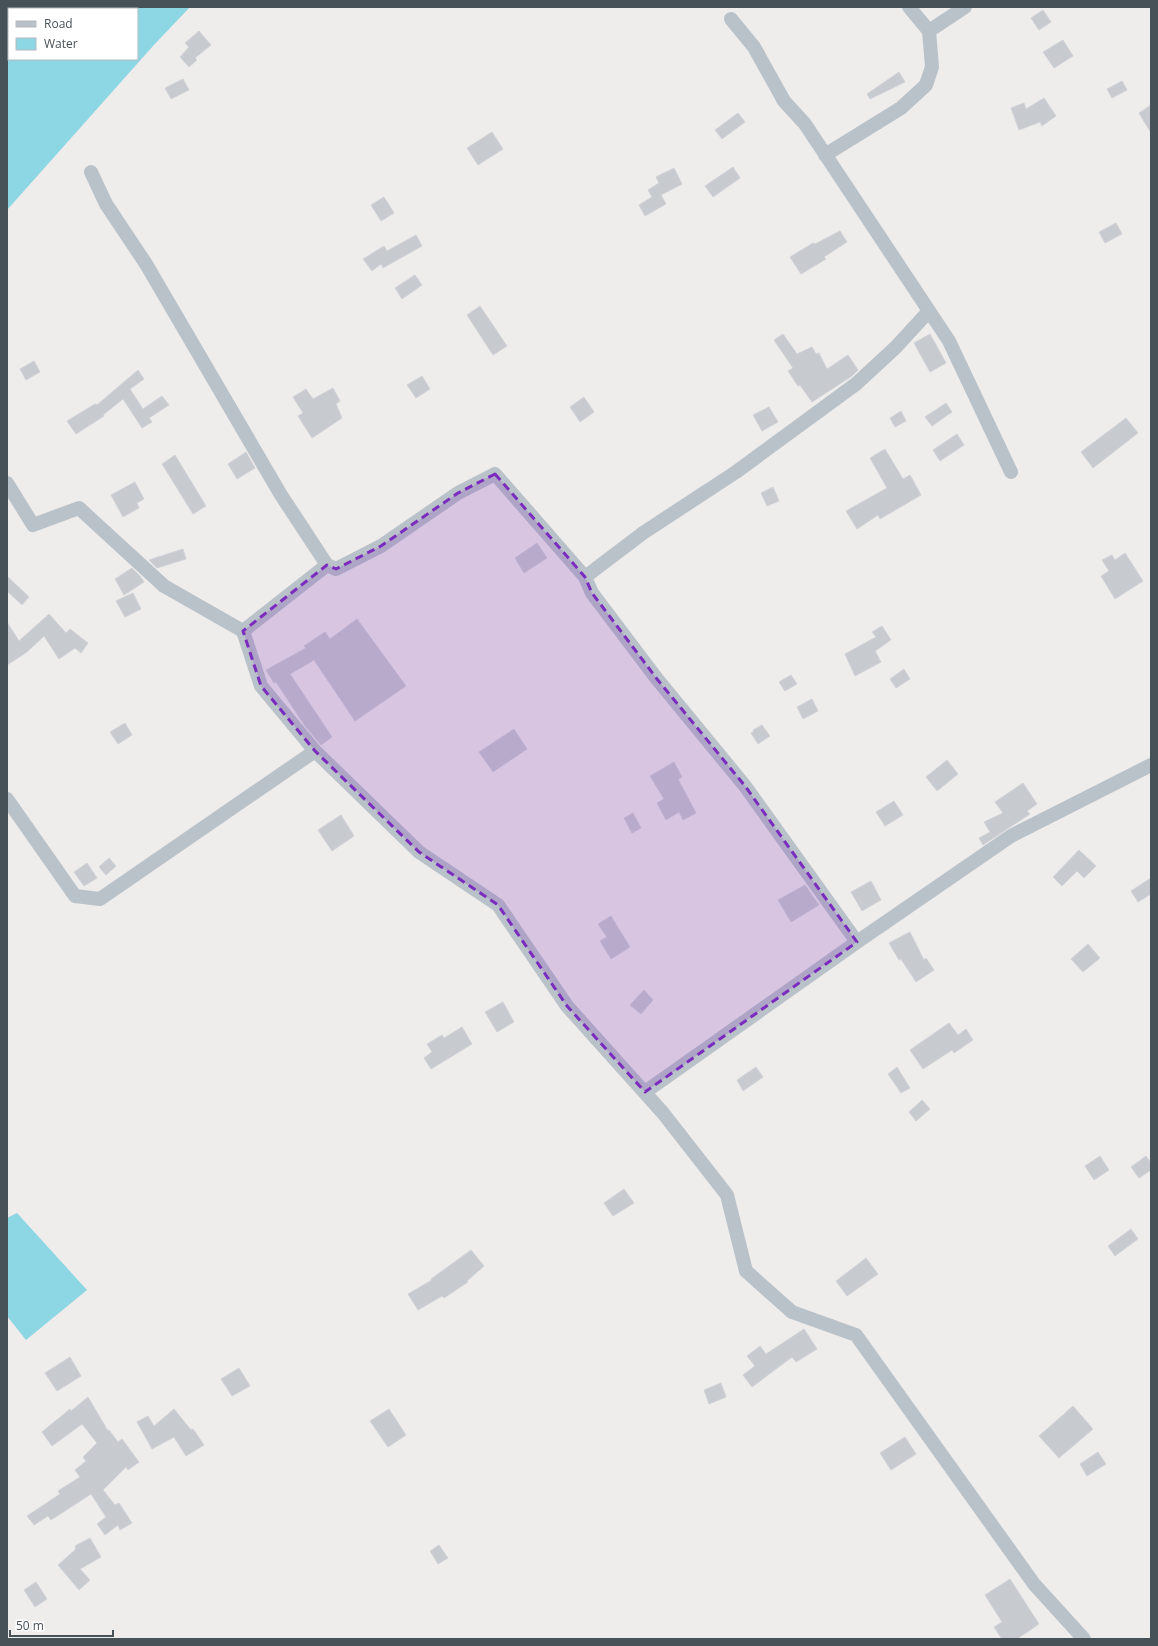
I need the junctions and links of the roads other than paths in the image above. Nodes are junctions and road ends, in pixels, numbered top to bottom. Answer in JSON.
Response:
{"nodes":[{"id":1,"x":909,"y":7,"type":"edge"},
{"id":2,"x":965,"y":7,"type":"edge"},
{"id":3,"x":731,"y":19,"type":"dead end"},
{"id":4,"x":929,"y":31,"type":"junction"},
{"id":5,"x":825,"y":155,"type":"junction"},
{"id":6,"x":91,"y":172,"type":"dead end"},
{"id":7,"x":929,"y":311,"type":"junction"},
{"id":8,"x":1011,"y":472,"type":"dead end"},
{"id":9,"x":7,"y":483,"type":"edge"},
{"id":10,"x":327,"y":565,"type":"junction"},
{"id":11,"x":585,"y":577,"type":"junction"},
{"id":12,"x":243,"y":631,"type":"junction"},
{"id":13,"x":315,"y":751,"type":"junction"},
{"id":14,"x":1151,"y":765,"type":"edge"},
{"id":15,"x":7,"y":799,"type":"edge"},
{"id":16,"x":857,"y":942,"type":"junction"},
{"id":17,"x":645,"y":1092,"type":"junction"},
{"id":18,"x":1084,"y":1639,"type":"edge"}],
"edges":[{"from":1,"to":4,"type":"street"},
{"from":2,"to":4,"type":"street"},
{"from":3,"to":5,"type":"street"},
{"from":4,"to":5,"type":"street"},
{"from":5,"to":7,"type":"street"},
{"from":6,"to":10,"type":"street"},
{"from":7,"to":8,"type":"street"},
{"from":7,"to":11,"type":"street"},
{"from":9,"to":12,"type":"street"},
{"from":10,"to":11,"type":"street"},
{"from":10,"to":12,"type":"street"},
{"from":11,"to":16,"type":"street"},
{"from":12,"to":13,"type":"street"},
{"from":13,"to":15,"type":"street"},
{"from":13,"to":17,"type":"street"},
{"from":14,"to":16,"type":"street"},
{"from":16,"to":17,"type":"street"},
{"from":17,"to":18,"type":"street"}]}
